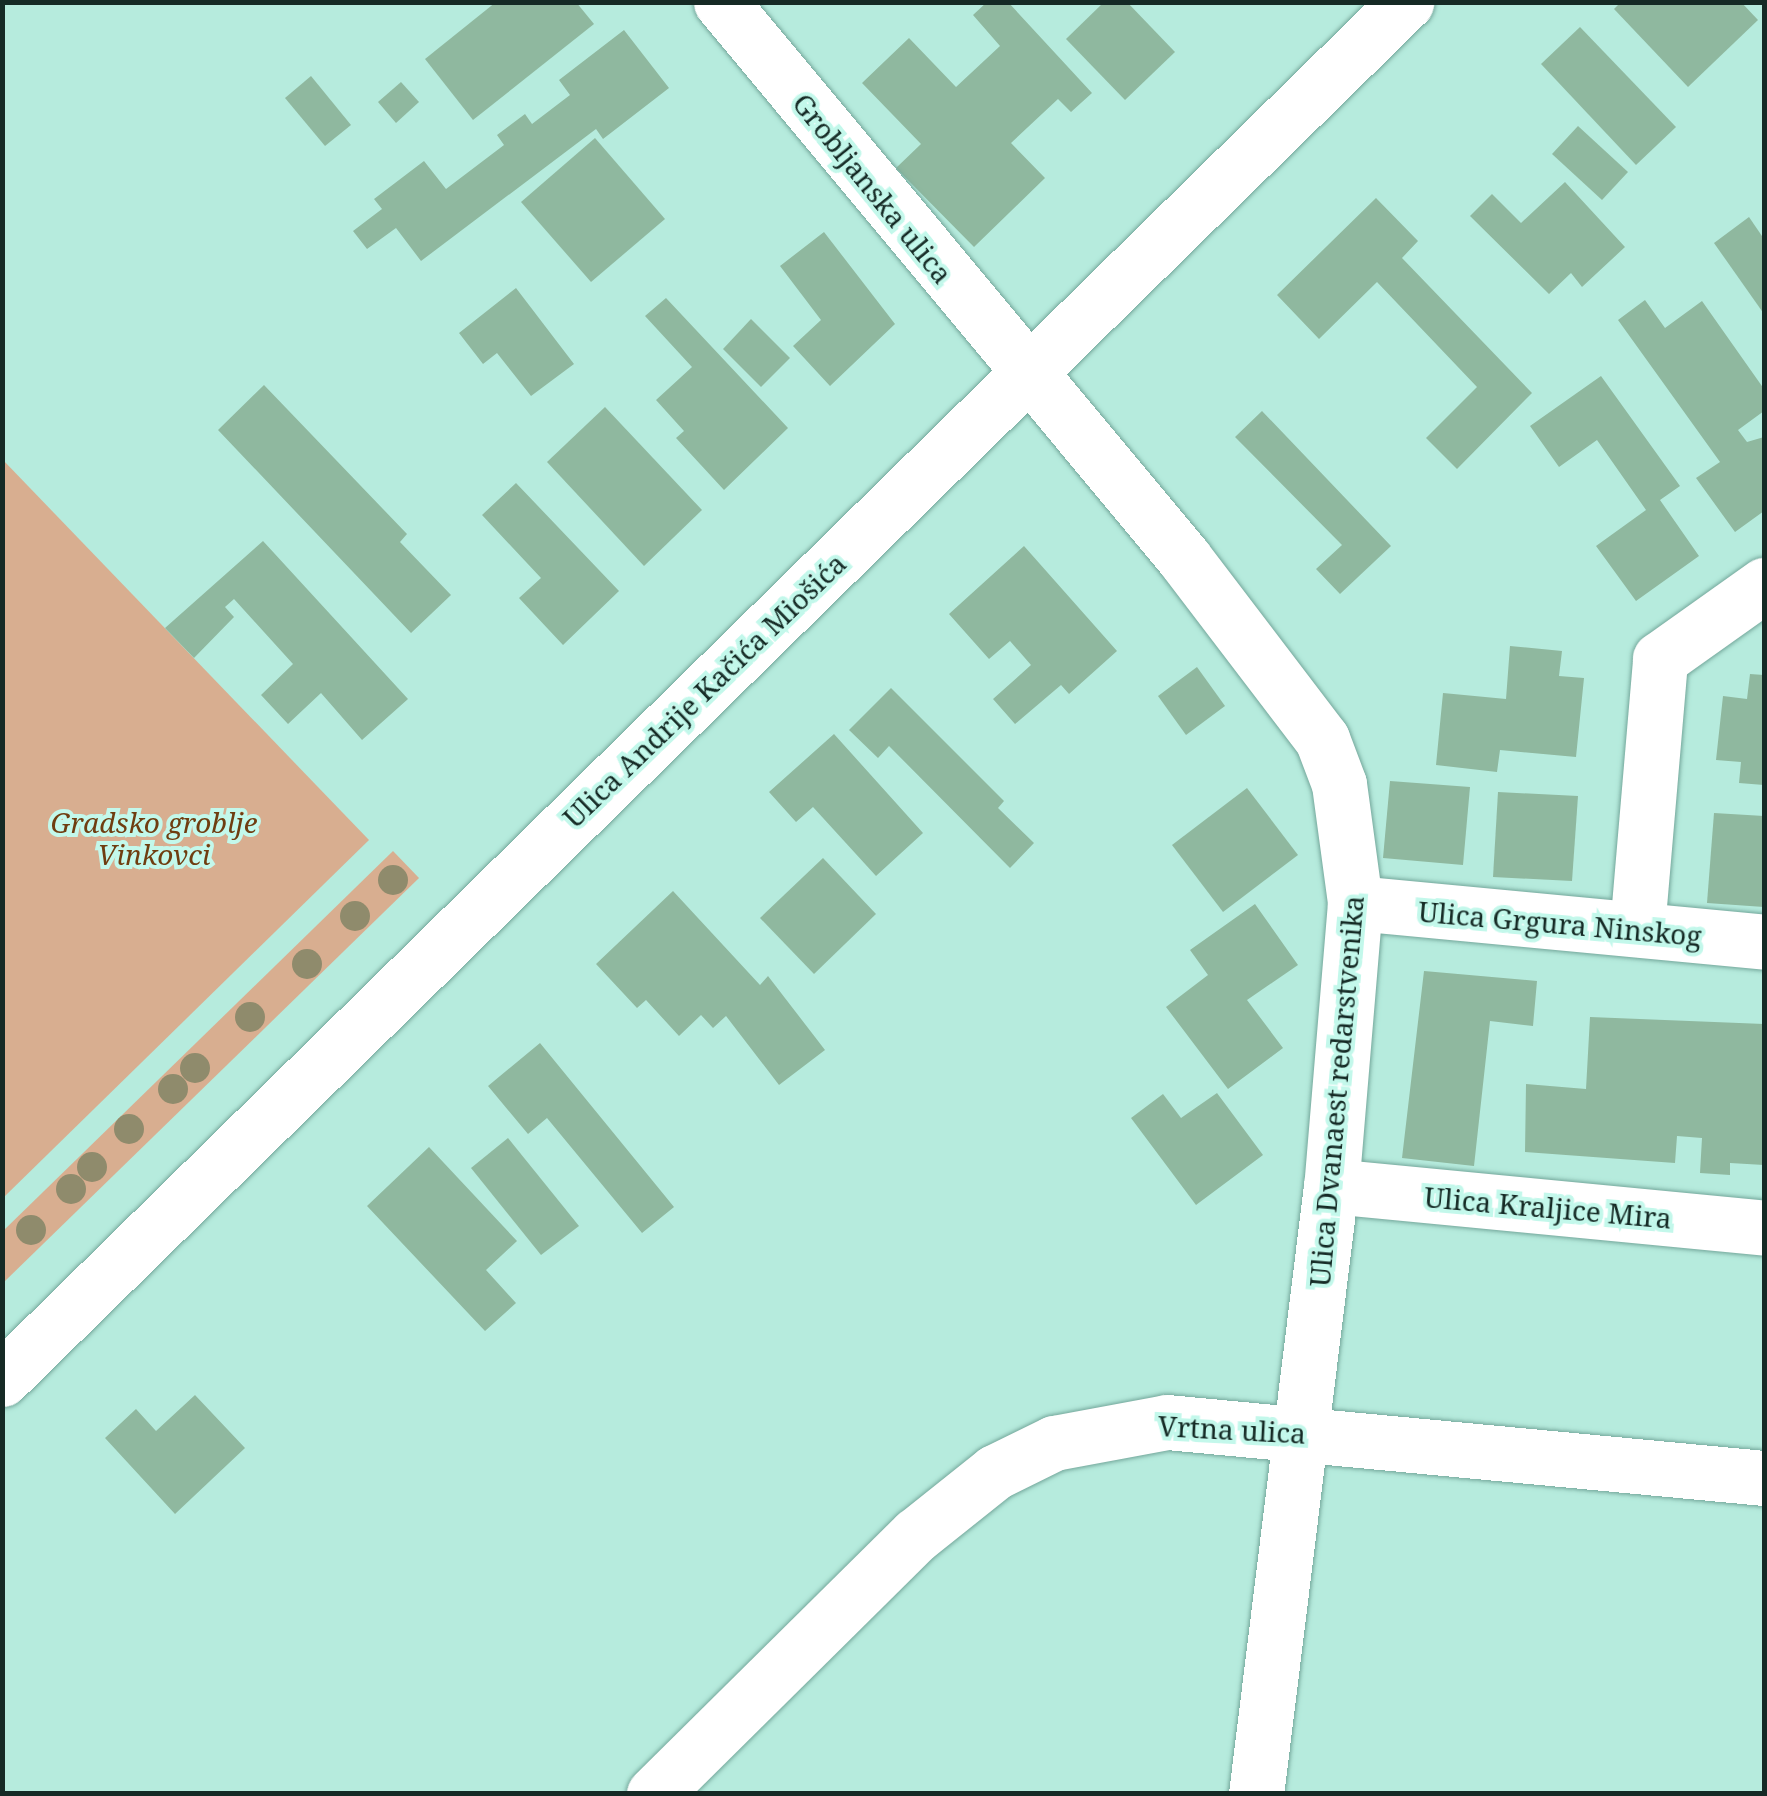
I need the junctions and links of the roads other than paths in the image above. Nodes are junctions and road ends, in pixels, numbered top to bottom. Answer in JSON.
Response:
{"nodes":[{"id":1,"x":721,"y":2,"type":"edge"},
{"id":2,"x":1406,"y":2,"type":"edge"},
{"id":3,"x":1025,"y":374,"type":"junction"},
{"id":4,"x":1764,"y":586,"type":"edge"},
{"id":5,"x":1355,"y":904,"type":"junction"},
{"id":6,"x":1637,"y":929,"type":"junction"},
{"id":7,"x":1764,"y":942,"type":"edge"},
{"id":8,"x":1331,"y":1186,"type":"junction"},
{"id":9,"x":1764,"y":1228,"type":"edge"},
{"id":10,"x":2,"y":1378,"type":"edge"},
{"id":11,"x":1304,"y":1433,"type":"junction"},
{"id":12,"x":1764,"y":1478,"type":"edge"},
{"id":13,"x":654,"y":1794,"type":"edge"},
{"id":14,"x":1256,"y":1794,"type":"edge"}],
"edges":[{"from":1,"to":3,"type":"street","name":"Grobljanska ulica"},
{"from":2,"to":3,"type":"street","name":"Ulica Andrije Kačića Miošića"},
{"from":3,"to":5,"type":"street","name":"Ulica Dvanaest redarstvenika"},
{"from":3,"to":10,"type":"street","name":"Ulica Andrije Kačića Miošića"},
{"from":4,"to":6,"type":"street"},
{"from":5,"to":6,"type":"street","name":"Ulica Grgura Ninskog"},
{"from":5,"to":8,"type":"street","name":"Ulica Dvanaest redarstvenika"},
{"from":6,"to":7,"type":"street","name":"Ulica Grgura Ninskog"},
{"from":8,"to":9,"type":"street","name":"Ulica Kraljice Mira"},
{"from":8,"to":11,"type":"street","name":"Ulica Dvanaest redarstvenika"},
{"from":11,"to":12,"type":"street","name":"Vrtna ulica"},
{"from":11,"to":13,"type":"street","name":"Vrtna ulica"},
{"from":11,"to":14,"type":"street","name":"Ulica Dvanaest redarstvenika"}]}
